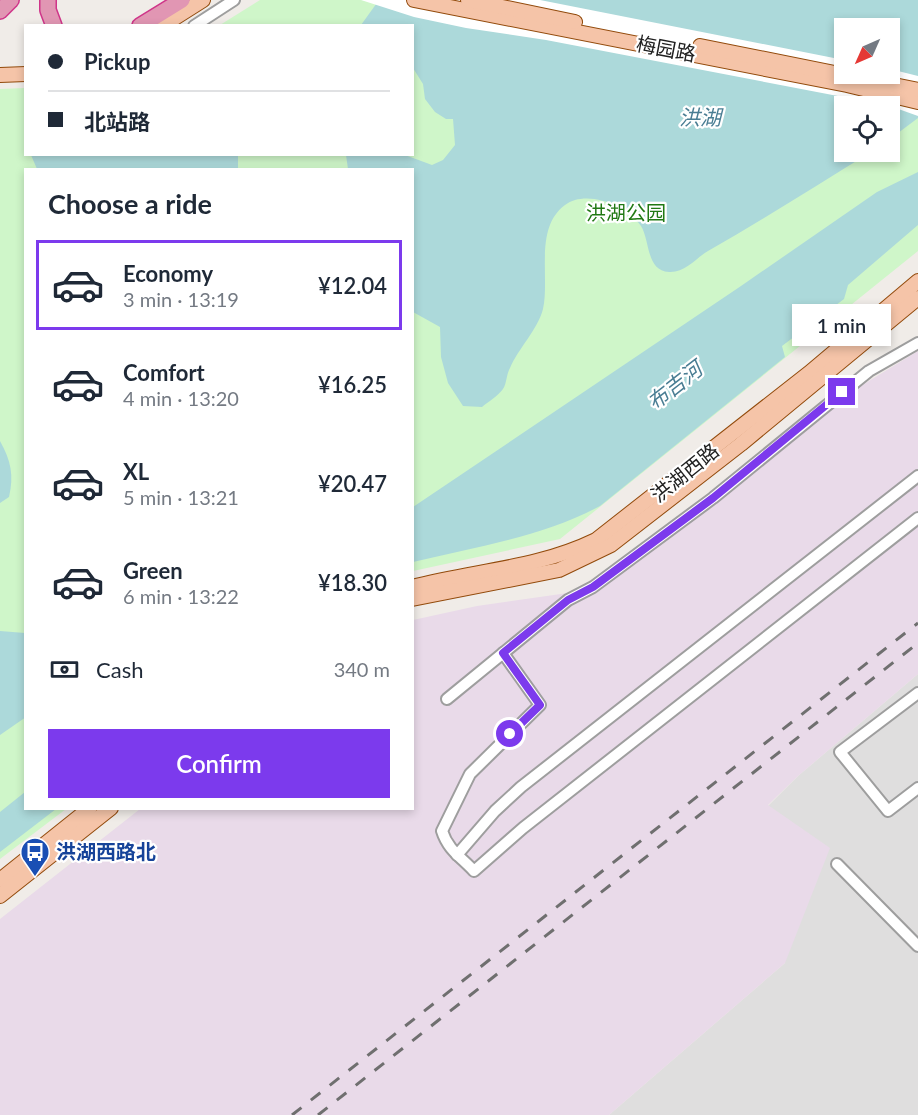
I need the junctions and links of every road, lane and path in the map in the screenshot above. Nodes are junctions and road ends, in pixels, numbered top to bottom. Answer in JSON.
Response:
{"nodes":[{"id":1,"x":11,"y":0,"type":"edge"},
{"id":2,"x":48,"y":0,"type":"edge"},
{"id":3,"x":182,"y":0,"type":"edge"},
{"id":4,"x":203,"y":0,"type":"edge"},
{"id":5,"x":234,"y":0,"type":"edge"},
{"id":6,"x":414,"y":0,"type":"edge"},
{"id":7,"x":468,"y":0,"type":"edge"},
{"id":8,"x":0,"y":11,"type":"edge"},
{"id":9,"x":53,"y":24,"type":"edge"},
{"id":10,"x":143,"y":24,"type":"edge"},
{"id":11,"x":165,"y":24,"type":"edge"},
{"id":12,"x":197,"y":24,"type":"edge"},
{"id":13,"x":24,"y":74,"type":"edge"},
{"id":14,"x":0,"y":75,"type":"edge"},
{"id":15,"x":918,"y":90,"type":"edge"},
{"id":16,"x":918,"y":102,"type":"edge"},
{"id":17,"x":918,"y":281,"type":"edge"},
{"id":18,"x":918,"y":298,"type":"edge"},
{"id":19,"x":918,"y":343,"type":"edge"},
{"id":20,"x":918,"y":476,"type":"edge"},
{"id":21,"x":918,"y":518,"type":"edge"},
{"id":22,"x":414,"y":587,"type":"edge"},
{"id":23,"x":414,"y":599,"type":"edge"},
{"id":24,"x":503,"y":653,"type":"junction"},
{"id":25,"x":918,"y":693,"type":"edge"},
{"id":26,"x":447,"y":699,"type":"dead end"},
{"id":27,"x":918,"y":788,"type":"edge"},
{"id":28,"x":88,"y":810,"type":"edge"},
{"id":29,"x":108,"y":810,"type":"edge"},
{"id":30,"x":456,"y":855,"type":"junction"},
{"id":31,"x":837,"y":864,"type":"dead end"},
{"id":32,"x":0,"y":880,"type":"edge"},
{"id":33,"x":0,"y":896,"type":"edge"},
{"id":34,"x":918,"y":946,"type":"edge"}],
"edges":[{"from":1,"to":8,"type":"highway"},
{"from":2,"to":9,"type":"highway"},
{"from":3,"to":10,"type":"highway"},
{"from":4,"to":11,"type":"main road"},
{"from":5,"to":12,"type":"street"},
{"from":6,"to":16,"type":"main road","name":"梅园路"},
{"from":7,"to":15,"type":"main road","name":"梅园路"},
{"from":13,"to":14,"type":"main road"},
{"from":17,"to":22,"type":"main road","name":"洪湖西路"},
{"from":18,"to":23,"type":"main road","name":"洪湖西路"},
{"from":19,"to":24,"type":"street"},
{"from":20,"to":30,"type":"street"},
{"from":21,"to":30,"type":"street"},
{"from":24,"to":26,"type":"street"},
{"from":24,"to":30,"type":"street"},
{"from":25,"to":27,"type":"street"},
{"from":28,"to":32,"type":"main road"},
{"from":29,"to":33,"type":"main road"},
{"from":31,"to":34,"type":"street"}]}
